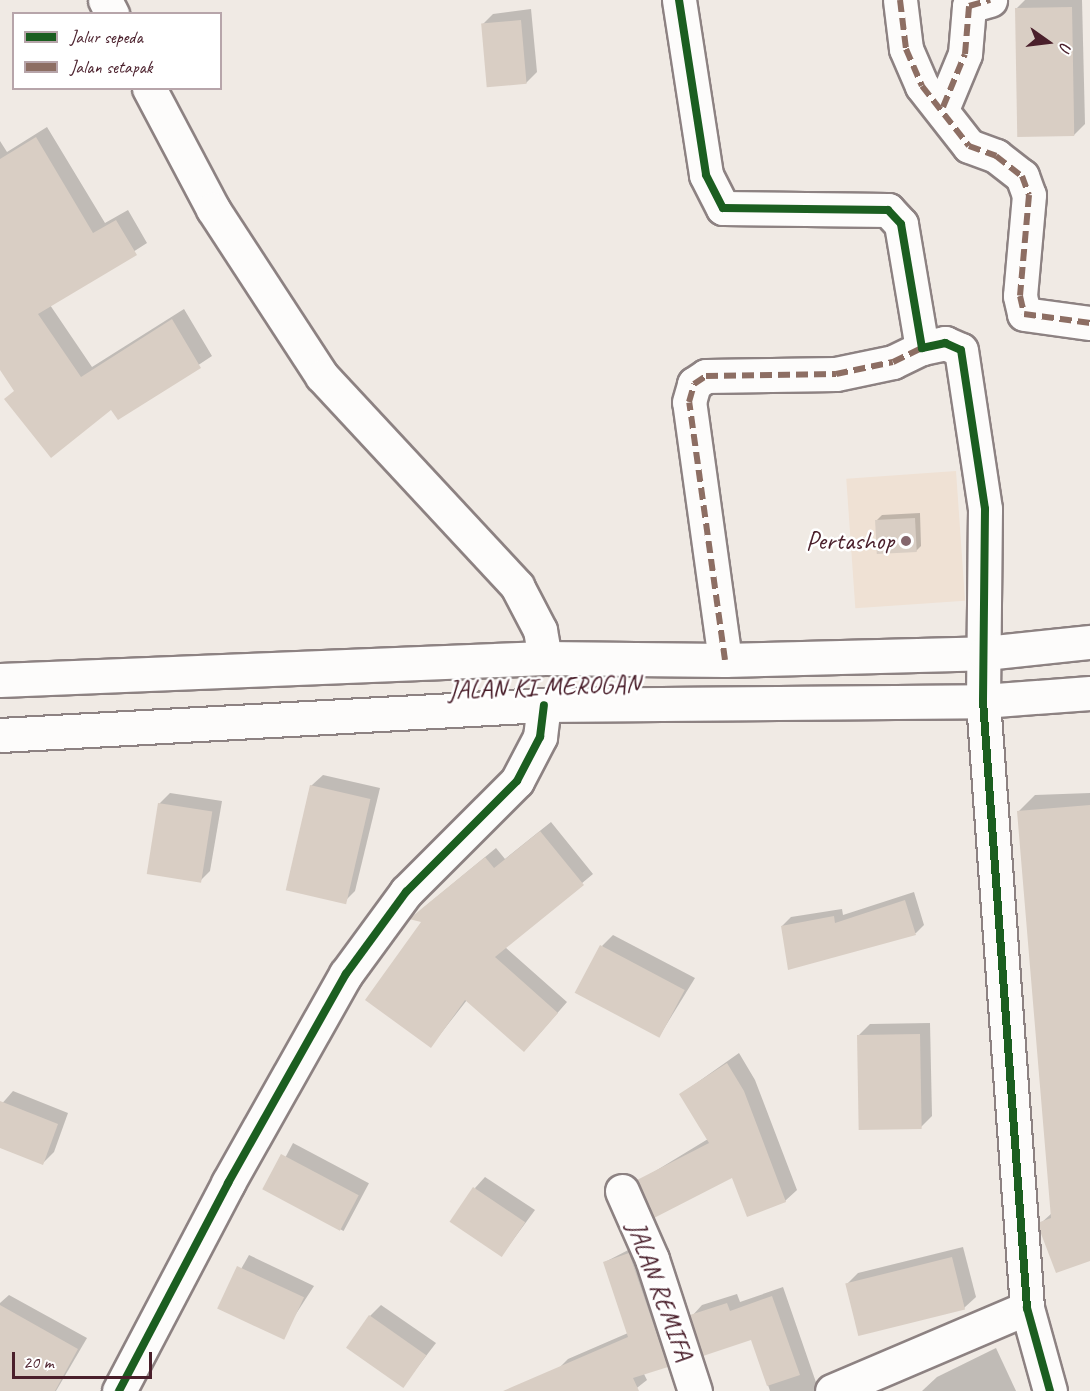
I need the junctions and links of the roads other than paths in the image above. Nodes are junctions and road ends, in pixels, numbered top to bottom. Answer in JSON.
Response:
{"nodes":[{"id":1,"x":680,"y":0,"type":"edge"},
{"id":2,"x":900,"y":0,"type":"edge"},
{"id":3,"x":990,"y":0,"type":"edge"},
{"id":4,"x":150,"y":90,"type":"edge"},
{"id":5,"x":943,"y":106,"type":"junction"},
{"id":6,"x":1090,"y":323,"type":"edge"},
{"id":7,"x":922,"y":348,"type":"junction"},
{"id":8,"x":1090,"y":642,"type":"edge"},
{"id":9,"x":985,"y":653,"type":"junction"},
{"id":10,"x":545,"y":658,"type":"junction"},
{"id":11,"x":731,"y":660,"type":"junction"},
{"id":12,"x":0,"y":680,"type":"edge"},
{"id":13,"x":1090,"y":693,"type":"edge"},
{"id":14,"x":983,"y":701,"type":"junction"},
{"id":15,"x":741,"y":703,"type":"junction"},
{"id":16,"x":543,"y":705,"type":"junction"},
{"id":17,"x":0,"y":735,"type":"edge"},
{"id":18,"x":622,"y":1191,"type":"dead end"},
{"id":19,"x":1026,"y":1308,"type":"junction"},
{"id":20,"x":119,"y":1391,"type":"edge"},
{"id":21,"x":695,"y":1391,"type":"edge"},
{"id":22,"x":832,"y":1391,"type":"edge"},
{"id":23,"x":1050,"y":1391,"type":"edge"}],
"edges":[{"from":1,"to":7,"type":"main road"},
{"from":2,"to":5,"type":"main road"},
{"from":3,"to":5,"type":"main road"},
{"from":4,"to":10,"type":"main road"},
{"from":5,"to":6,"type":"main road"},
{"from":7,"to":9,"type":"main road"},
{"from":7,"to":11,"type":"main road"},
{"from":8,"to":9,"type":"main road","name":"JALAN KI MEROGAN"},
{"from":9,"to":11,"type":"main road","name":"JALAN KI MEROGAN"},
{"from":9,"to":14,"type":"main road"},
{"from":10,"to":11,"type":"main road","name":"JALAN KI MEROGAN"},
{"from":10,"to":12,"type":"main road","name":"JALAN KI MEROGAN"},
{"from":10,"to":16,"type":"main road"},
{"from":11,"to":15,"type":"main road"},
{"from":13,"to":14,"type":"main road","name":"JALAN KI MEROGAN"},
{"from":14,"to":15,"type":"main road","name":"JALAN KI MEROGAN"},
{"from":14,"to":19,"type":"main road"},
{"from":15,"to":16,"type":"main road","name":"JALAN KI MEROGAN"},
{"from":16,"to":17,"type":"main road","name":"JALAN KI MEROGAN"},
{"from":16,"to":20,"type":"main road"},
{"from":18,"to":21,"type":"main road","name":"JALAN REMIFA"},
{"from":19,"to":22,"type":"main road"},
{"from":19,"to":23,"type":"main road"}]}
